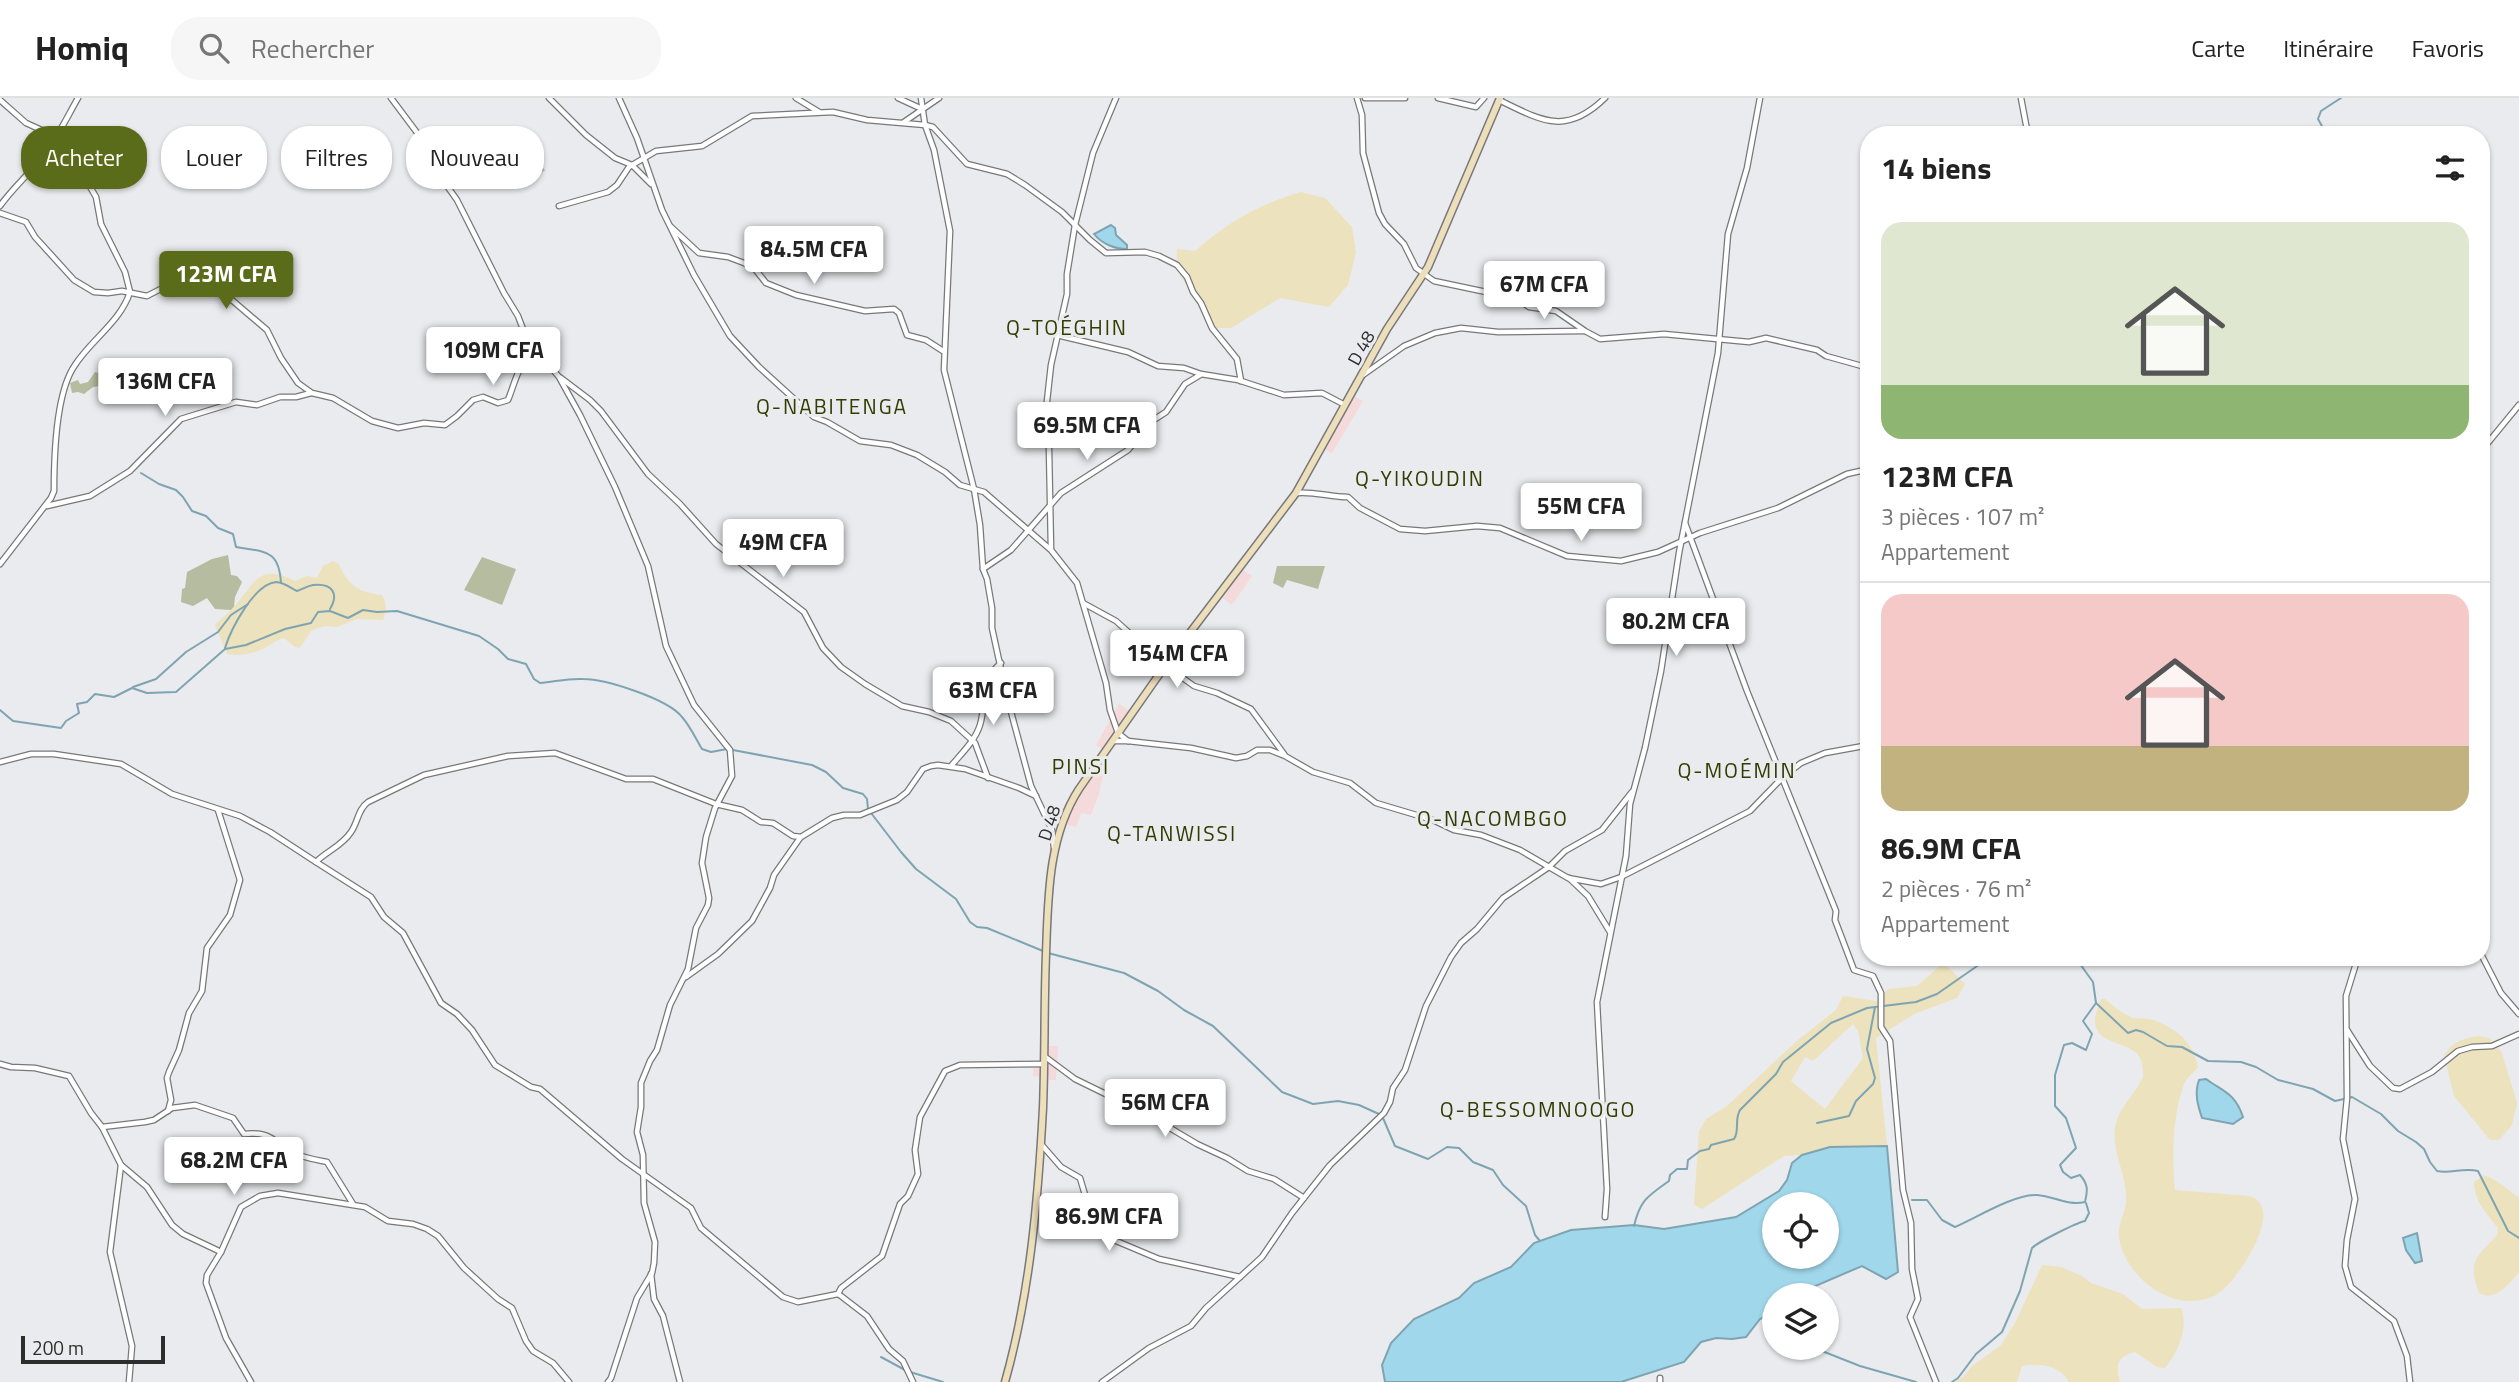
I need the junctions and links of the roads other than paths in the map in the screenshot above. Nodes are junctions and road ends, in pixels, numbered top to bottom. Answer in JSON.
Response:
{"nodes":[{"id":1,"x":78,"y":98,"type":"edge"},
{"id":2,"x":391,"y":98,"type":"edge"},
{"id":3,"x":549,"y":98,"type":"edge"},
{"id":4,"x":620,"y":98,"type":"edge"},
{"id":5,"x":796,"y":98,"type":"edge"},
{"id":6,"x":898,"y":98,"type":"edge"},
{"id":7,"x":920,"y":98,"type":"edge"},
{"id":8,"x":939,"y":98,"type":"edge"},
{"id":9,"x":1116,"y":98,"type":"edge"},
{"id":10,"x":1356,"y":98,"type":"edge"},
{"id":11,"x":1365,"y":98,"type":"edge"},
{"id":12,"x":1405,"y":98,"type":"edge"},
{"id":13,"x":1438,"y":98,"type":"edge"},
{"id":14,"x":1484,"y":98,"type":"edge"},
{"id":15,"x":1499,"y":98,"type":"edge"},
{"id":16,"x":1605,"y":98,"type":"edge"},
{"id":17,"x":1760,"y":98,"type":"edge"},
{"id":18,"x":2021,"y":98,"type":"edge"},
{"id":19,"x":0,"y":100,"type":"edge"},
{"id":20,"x":922,"y":109,"type":"junction"},
{"id":21,"x":819,"y":112,"type":"junction"},
{"id":22,"x":903,"y":122,"type":"junction"},
{"id":23,"x":925,"y":125,"type":"junction"},
{"id":24,"x":33,"y":126,"type":"edge"},
{"id":25,"x":63,"y":126,"type":"edge"},
{"id":26,"x":2026,"y":126,"type":"edge"},
{"id":27,"x":643,"y":159,"type":"junction"},
{"id":28,"x":632,"y":165,"type":"junction"},
{"id":29,"x":21,"y":179,"type":"edge"},
{"id":30,"x":652,"y":185,"type":"junction"},
{"id":31,"x":91,"y":189,"type":"edge"},
{"id":32,"x":0,"y":206,"type":"edge"},
{"id":33,"x":559,"y":206,"type":"dead end"},
{"id":34,"x":0,"y":213,"type":"edge"},
{"id":35,"x":668,"y":224,"type":"junction"},
{"id":36,"x":1075,"y":225,"type":"junction"},
{"id":37,"x":1423,"y":274,"type":"junction"},
{"id":38,"x":130,"y":294,"type":"junction"},
{"id":39,"x":1584,"y":331,"type":"junction"},
{"id":40,"x":1056,"y":335,"type":"junction"},
{"id":41,"x":1719,"y":339,"type":"junction"},
{"id":42,"x":536,"y":349,"type":"junction"},
{"id":43,"x":943,"y":351,"type":"junction"},
{"id":44,"x":1860,"y":365,"type":"edge"},
{"id":45,"x":1201,"y":374,"type":"junction"},
{"id":46,"x":559,"y":377,"type":"junction"},
{"id":47,"x":1360,"y":377,"type":"junction"},
{"id":48,"x":1241,"y":381,"type":"junction"},
{"id":49,"x":312,"y":393,"type":"junction"},
{"id":50,"x":1345,"y":405,"type":"junction"},
{"id":51,"x":2519,"y":405,"type":"edge"},
{"id":52,"x":2490,"y":440,"type":"edge"},
{"id":53,"x":1860,"y":471,"type":"edge"},
{"id":54,"x":974,"y":489,"type":"junction"},
{"id":55,"x":1296,"y":492,"type":"junction"},
{"id":56,"x":1050,"y":504,"type":"junction"},
{"id":57,"x":46,"y":507,"type":"junction"},
{"id":58,"x":1685,"y":522,"type":"junction"},
{"id":59,"x":1029,"y":532,"type":"junction"},
{"id":60,"x":1690,"y":537,"type":"junction"},
{"id":61,"x":1681,"y":542,"type":"junction"},
{"id":62,"x":1051,"y":550,"type":"junction"},
{"id":63,"x":0,"y":564,"type":"edge"},
{"id":64,"x":983,"y":569,"type":"junction"},
{"id":65,"x":1082,"y":603,"type":"junction"},
{"id":66,"x":1001,"y":663,"type":"junction"},
{"id":67,"x":1166,"y":666,"type":"junction"},
{"id":68,"x":1118,"y":733,"type":"junction"},
{"id":69,"x":973,"y":741,"type":"junction"},
{"id":70,"x":1112,"y":741,"type":"junction"},
{"id":71,"x":1128,"y":741,"type":"junction"},
{"id":72,"x":1860,"y":747,"type":"edge"},
{"id":73,"x":1285,"y":756,"type":"junction"},
{"id":74,"x":0,"y":762,"type":"edge"},
{"id":75,"x":950,"y":767,"type":"junction"},
{"id":76,"x":1783,"y":777,"type":"junction"},
{"id":77,"x":989,"y":779,"type":"junction"},
{"id":78,"x":1634,"y":789,"type":"junction"},
{"id":79,"x":1036,"y":796,"type":"junction"},
{"id":80,"x":716,"y":804,"type":"junction"},
{"id":81,"x":218,"y":810,"type":"junction"},
{"id":82,"x":801,"y":837,"type":"junction"},
{"id":83,"x":1055,"y":850,"type":"junction"},
{"id":84,"x":316,"y":862,"type":"junction"},
{"id":85,"x":1549,"y":867,"type":"junction"},
{"id":86,"x":1568,"y":877,"type":"junction"},
{"id":87,"x":1621,"y":877,"type":"junction"},
{"id":88,"x":1610,"y":932,"type":"junction"},
{"id":89,"x":2355,"y":966,"type":"edge"},
{"id":90,"x":2489,"y":966,"type":"edge"},
{"id":91,"x":684,"y":978,"type":"junction"},
{"id":92,"x":2519,"y":1014,"type":"edge"},
{"id":93,"x":2347,"y":1030,"type":"junction"},
{"id":94,"x":2519,"y":1034,"type":"edge"},
{"id":95,"x":1044,"y":1055,"type":"junction"},
{"id":96,"x":0,"y":1064,"type":"edge"},
{"id":97,"x":1044,"y":1065,"type":"junction"},
{"id":98,"x":168,"y":1112,"type":"junction"},
{"id":99,"x":102,"y":1127,"type":"junction"},
{"id":100,"x":1040,"y":1144,"type":"junction"},
{"id":101,"x":121,"y":1164,"type":"junction"},
{"id":102,"x":644,"y":1174,"type":"junction"},
{"id":103,"x":1304,"y":1198,"type":"junction"},
{"id":104,"x":354,"y":1205,"type":"junction"},
{"id":105,"x":1605,"y":1217,"type":"dead end"},
{"id":106,"x":221,"y":1252,"type":"junction"},
{"id":107,"x":652,"y":1273,"type":"junction"},
{"id":108,"x":1240,"y":1276,"type":"junction"},
{"id":109,"x":838,"y":1294,"type":"junction"},
{"id":110,"x":129,"y":1382,"type":"edge"},
{"id":111,"x":251,"y":1382,"type":"edge"},
{"id":112,"x":569,"y":1382,"type":"edge"},
{"id":113,"x":608,"y":1382,"type":"edge"},
{"id":114,"x":680,"y":1382,"type":"edge"},
{"id":115,"x":913,"y":1382,"type":"edge"},
{"id":116,"x":1005,"y":1382,"type":"edge"},
{"id":117,"x":1102,"y":1382,"type":"edge"},
{"id":118,"x":1936,"y":1382,"type":"edge"},
{"id":119,"x":2410,"y":1382,"type":"edge"}],
"edges":[{"from":1,"to":25,"type":"street"},
{"from":2,"to":42,"type":"street"},
{"from":3,"to":28,"type":"street"},
{"from":4,"to":27,"type":"street"},
{"from":5,"to":21,"type":"street"},
{"from":6,"to":20,"type":"street"},
{"from":7,"to":20,"type":"street"},
{"from":8,"to":20,"type":"street"},
{"from":9,"to":36,"type":"street"},
{"from":10,"to":37,"type":"street"},
{"from":11,"to":12,"type":"street"},
{"from":13,"to":14,"type":"street"},
{"from":15,"to":16,"type":"street"},
{"from":15,"to":37,"type":"street","name":"D 48"},
{"from":17,"to":41,"type":"street"},
{"from":18,"to":26,"type":"street"},
{"from":19,"to":24,"type":"street"},
{"from":20,"to":22,"type":"street"},
{"from":20,"to":23,"type":"street"},
{"from":21,"to":22,"type":"street"},
{"from":21,"to":27,"type":"street"},
{"from":22,"to":23,"type":"street"},
{"from":23,"to":36,"type":"street"},
{"from":23,"to":43,"type":"street"},
{"from":27,"to":28,"type":"street"},
{"from":27,"to":30,"type":"street"},
{"from":28,"to":30,"type":"street"},
{"from":28,"to":33,"type":"street"},
{"from":29,"to":32,"type":"street"},
{"from":30,"to":35,"type":"street"},
{"from":31,"to":38,"type":"street"},
{"from":34,"to":38,"type":"street"},
{"from":35,"to":43,"type":"street"},
{"from":35,"to":54,"type":"street"},
{"from":36,"to":40,"type":"street"},
{"from":36,"to":48,"type":"street"},
{"from":37,"to":39,"type":"street"},
{"from":37,"to":47,"type":"street","name":"D 48"},
{"from":38,"to":49,"type":"street"},
{"from":38,"to":57,"type":"street"},
{"from":39,"to":41,"type":"street"},
{"from":39,"to":47,"type":"street"},
{"from":40,"to":45,"type":"street"},
{"from":40,"to":56,"type":"street"},
{"from":41,"to":44,"type":"street"},
{"from":41,"to":58,"type":"street"},
{"from":42,"to":46,"type":"street"},
{"from":42,"to":49,"type":"street"},
{"from":43,"to":54,"type":"street"},
{"from":45,"to":48,"type":"street"},
{"from":45,"to":56,"type":"street"},
{"from":46,"to":69,"type":"street"},
{"from":46,"to":80,"type":"street"},
{"from":47,"to":50,"type":"street","name":"D 48"},
{"from":48,"to":50,"type":"street"},
{"from":49,"to":57,"type":"street"},
{"from":50,"to":55,"type":"street","name":"D 48"},
{"from":51,"to":52,"type":"street"},
{"from":53,"to":60,"type":"street"},
{"from":54,"to":59,"type":"street"},
{"from":54,"to":64,"type":"street"},
{"from":55,"to":61,"type":"street"},
{"from":55,"to":67,"type":"street","name":"D 48"},
{"from":56,"to":59,"type":"street"},
{"from":56,"to":62,"type":"street"},
{"from":57,"to":63,"type":"street"},
{"from":58,"to":60,"type":"street"},
{"from":58,"to":61,"type":"street"},
{"from":59,"to":62,"type":"street"},
{"from":59,"to":64,"type":"street"},
{"from":60,"to":61,"type":"street"},
{"from":60,"to":76,"type":"street"},
{"from":61,"to":78,"type":"street"},
{"from":62,"to":65,"type":"street"},
{"from":64,"to":66,"type":"street"},
{"from":65,"to":67,"type":"street"},
{"from":65,"to":68,"type":"street"},
{"from":66,"to":69,"type":"street"},
{"from":66,"to":79,"type":"street"},
{"from":67,"to":68,"type":"street","name":"D 48"},
{"from":67,"to":73,"type":"street"},
{"from":68,"to":70,"type":"street","name":"D 48"},
{"from":68,"to":71,"type":"street"},
{"from":69,"to":75,"type":"street"},
{"from":69,"to":77,"type":"street"},
{"from":70,"to":71,"type":"street"},
{"from":70,"to":83,"type":"street","name":"D 48"},
{"from":71,"to":73,"type":"street"},
{"from":72,"to":76,"type":"street"},
{"from":73,"to":85,"type":"street"},
{"from":74,"to":81,"type":"street"},
{"from":75,"to":77,"type":"street"},
{"from":75,"to":82,"type":"street"},
{"from":76,"to":87,"type":"street"},
{"from":76,"to":118,"type":"street"},
{"from":77,"to":79,"type":"street"},
{"from":78,"to":85,"type":"street"},
{"from":78,"to":87,"type":"street"},
{"from":79,"to":83,"type":"street"},
{"from":80,"to":82,"type":"street"},
{"from":80,"to":84,"type":"street"},
{"from":80,"to":91,"type":"street"},
{"from":81,"to":84,"type":"street"},
{"from":81,"to":98,"type":"street"},
{"from":82,"to":91,"type":"street"},
{"from":83,"to":95,"type":"street","name":"D 48"},
{"from":84,"to":102,"type":"street"},
{"from":85,"to":86,"type":"street"},
{"from":85,"to":103,"type":"street"},
{"from":86,"to":87,"type":"street"},
{"from":86,"to":88,"type":"street"},
{"from":87,"to":88,"type":"street"},
{"from":88,"to":105,"type":"street"},
{"from":89,"to":93,"type":"street"},
{"from":90,"to":92,"type":"street"},
{"from":91,"to":102,"type":"street"},
{"from":93,"to":94,"type":"street"},
{"from":93,"to":119,"type":"street"},
{"from":95,"to":97,"type":"street","name":"D 48"},
{"from":95,"to":103,"type":"street"},
{"from":96,"to":99,"type":"street"},
{"from":97,"to":100,"type":"street","name":"D 48"},
{"from":97,"to":109,"type":"street"},
{"from":98,"to":99,"type":"street"},
{"from":98,"to":104,"type":"street"},
{"from":99,"to":101,"type":"street"},
{"from":100,"to":108,"type":"street"},
{"from":100,"to":116,"type":"street","name":"D 48"},
{"from":101,"to":106,"type":"street"},
{"from":101,"to":110,"type":"street"},
{"from":102,"to":107,"type":"street"},
{"from":102,"to":109,"type":"street"},
{"from":103,"to":108,"type":"street"},
{"from":104,"to":106,"type":"street"},
{"from":104,"to":112,"type":"street"},
{"from":106,"to":111,"type":"street"},
{"from":107,"to":113,"type":"street"},
{"from":107,"to":114,"type":"street"},
{"from":108,"to":117,"type":"street"},
{"from":109,"to":115,"type":"street"}]}
